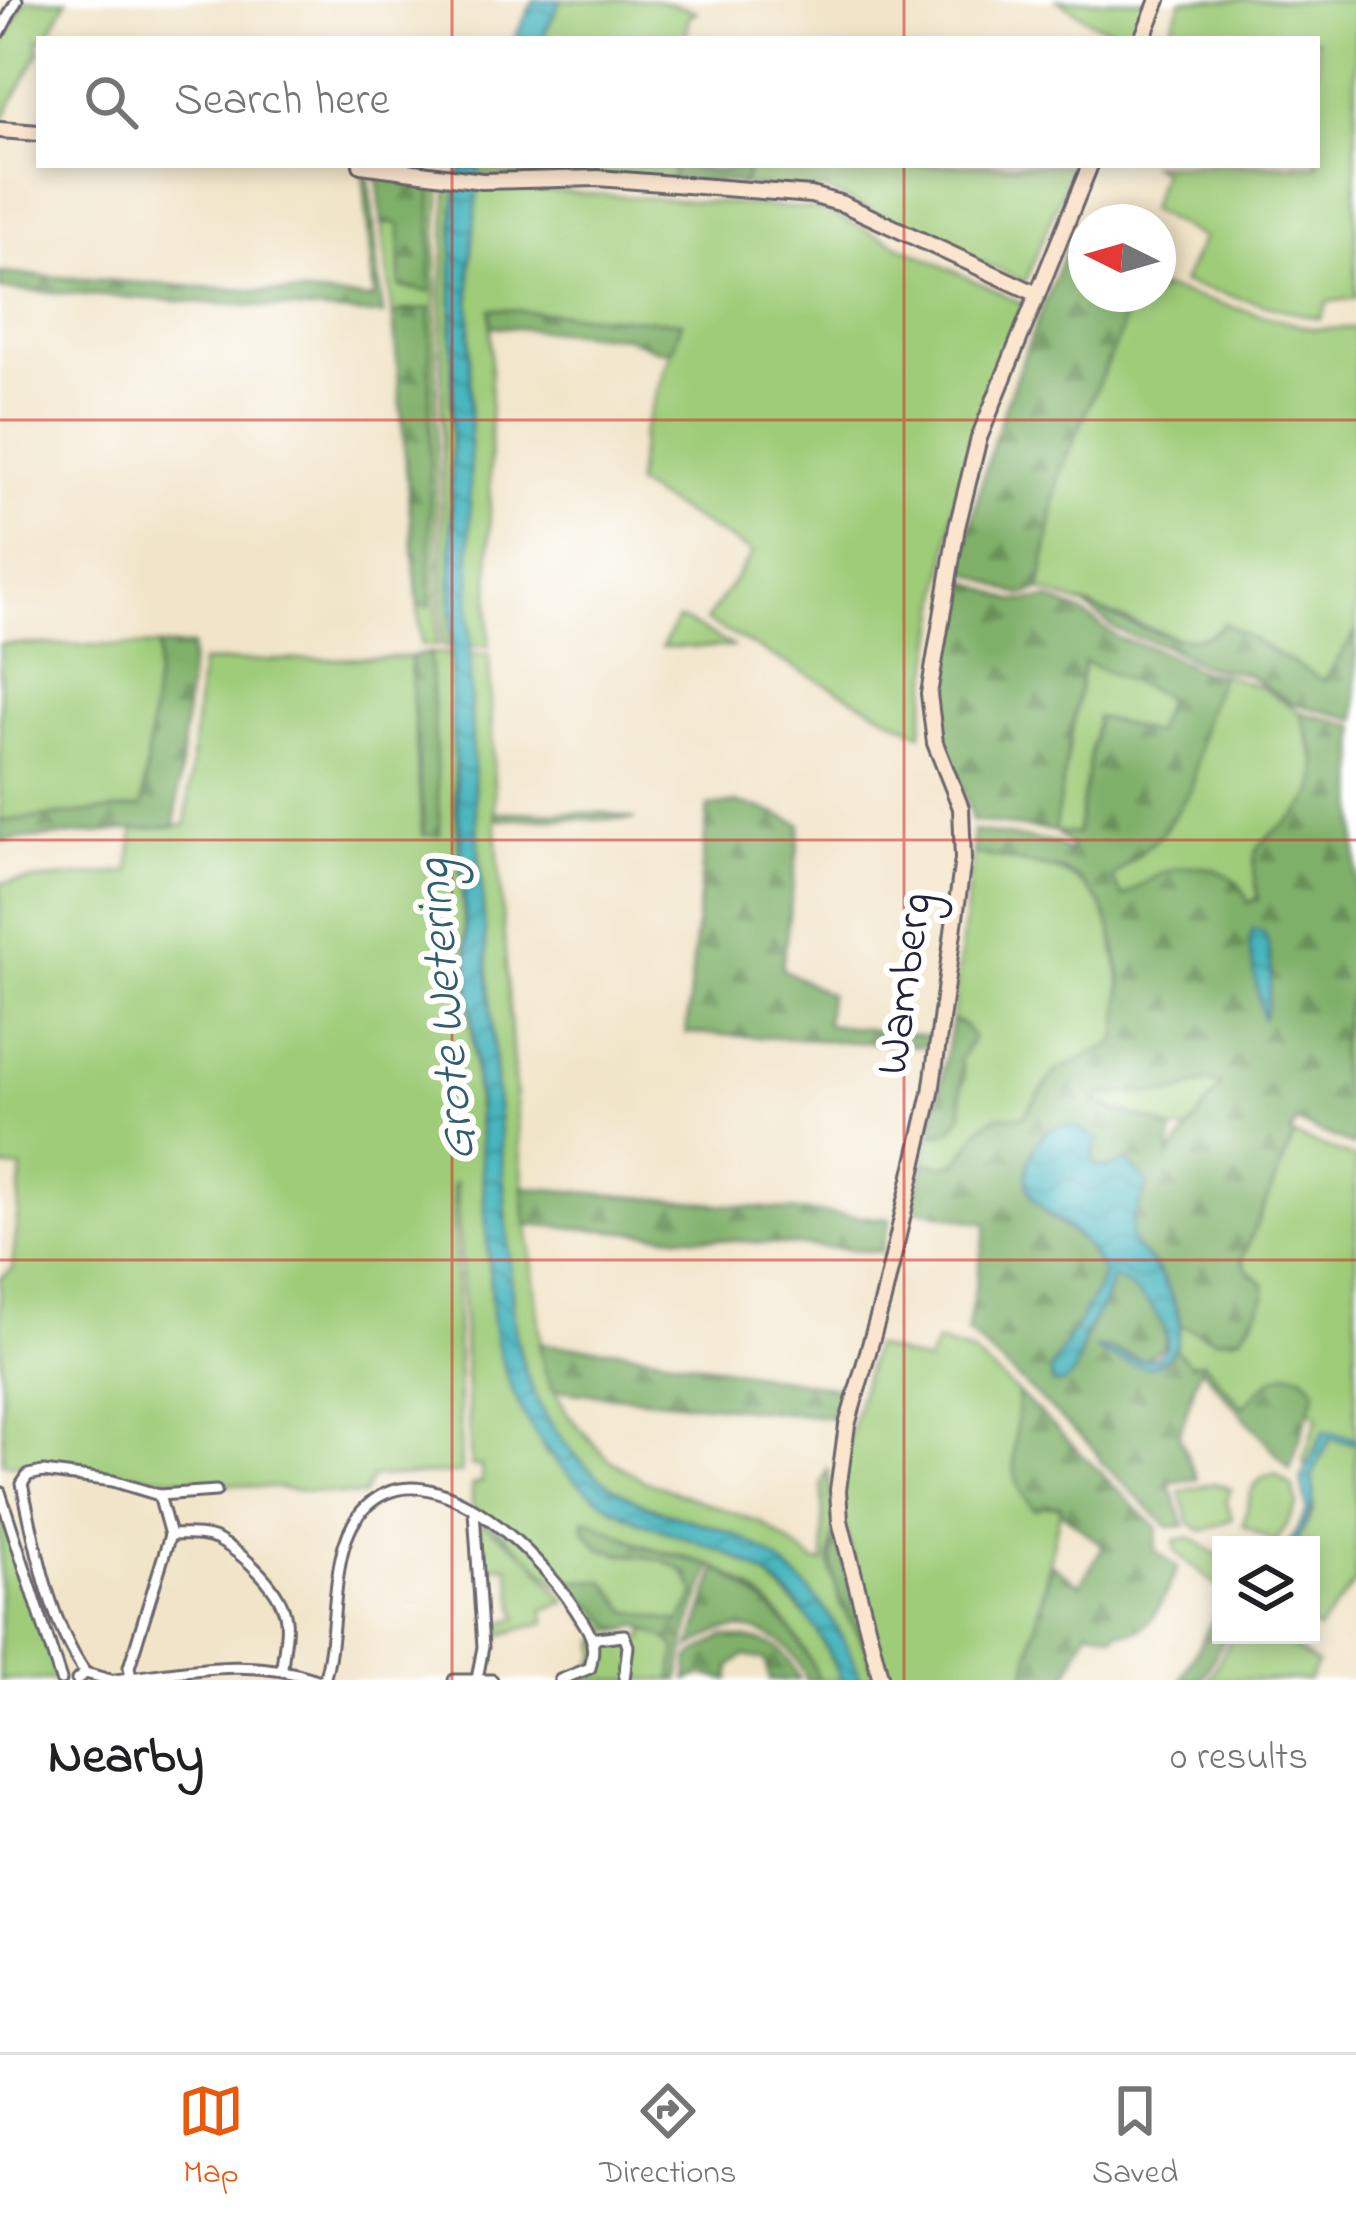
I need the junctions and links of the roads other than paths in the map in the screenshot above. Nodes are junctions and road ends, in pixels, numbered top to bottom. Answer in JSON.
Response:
{"nodes":[{"id":1,"x":17,"y":0,"type":"edge"},
{"id":2,"x":1158,"y":0,"type":"edge"},
{"id":3,"x":0,"y":32,"type":"edge"},
{"id":4,"x":1143,"y":36,"type":"edge"},
{"id":5,"x":0,"y":130,"type":"edge"},
{"id":6,"x":36,"y":133,"type":"edge"},
{"id":7,"x":382,"y":168,"type":"edge"},
{"id":8,"x":1089,"y":168,"type":"edge"},
{"id":9,"x":1035,"y":298,"type":"junction"},
{"id":10,"x":216,"y":1491,"type":"dead end"},
{"id":11,"x":0,"y":1492,"type":"edge"},
{"id":12,"x":159,"y":1495,"type":"junction"},
{"id":13,"x":474,"y":1510,"type":"junction"},
{"id":14,"x":170,"y":1535,"type":"junction"},
{"id":15,"x":592,"y":1645,"type":"junction"},
{"id":16,"x":282,"y":1669,"type":"junction"},
{"id":17,"x":81,"y":1677,"type":"edge"},
{"id":18,"x":131,"y":1678,"type":"edge"},
{"id":19,"x":478,"y":1679,"type":"edge"},
{"id":20,"x":61,"y":1680,"type":"edge"},
{"id":21,"x":113,"y":1680,"type":"edge"},
{"id":22,"x":318,"y":1680,"type":"edge"},
{"id":23,"x":454,"y":1680,"type":"edge"},
{"id":24,"x":492,"y":1680,"type":"edge"},
{"id":25,"x":560,"y":1680,"type":"edge"},
{"id":26,"x":624,"y":1680,"type":"edge"},
{"id":27,"x":881,"y":1680,"type":"edge"}],
"edges":[{"from":1,"to":3,"type":"street"},
{"from":2,"to":4,"type":"street"},
{"from":5,"to":6,"type":"street"},
{"from":7,"to":9,"type":"street"},
{"from":8,"to":9,"type":"street","name":"Wamberg"},
{"from":9,"to":27,"type":"street","name":"Wamberg"},
{"from":10,"to":12,"type":"street"},
{"from":11,"to":20,"type":"street"},
{"from":12,"to":14,"type":"street"},
{"from":12,"to":17,"type":"street"},
{"from":13,"to":15,"type":"street"},
{"from":13,"to":19,"type":"street"},
{"from":13,"to":22,"type":"street"},
{"from":14,"to":16,"type":"street"},
{"from":14,"to":18,"type":"street"},
{"from":15,"to":25,"type":"street"},
{"from":15,"to":26,"type":"street"},
{"from":16,"to":18,"type":"street"},
{"from":16,"to":22,"type":"street"},
{"from":17,"to":21,"type":"street"},
{"from":18,"to":21,"type":"street"},
{"from":19,"to":23,"type":"street"},
{"from":19,"to":24,"type":"street"}]}
